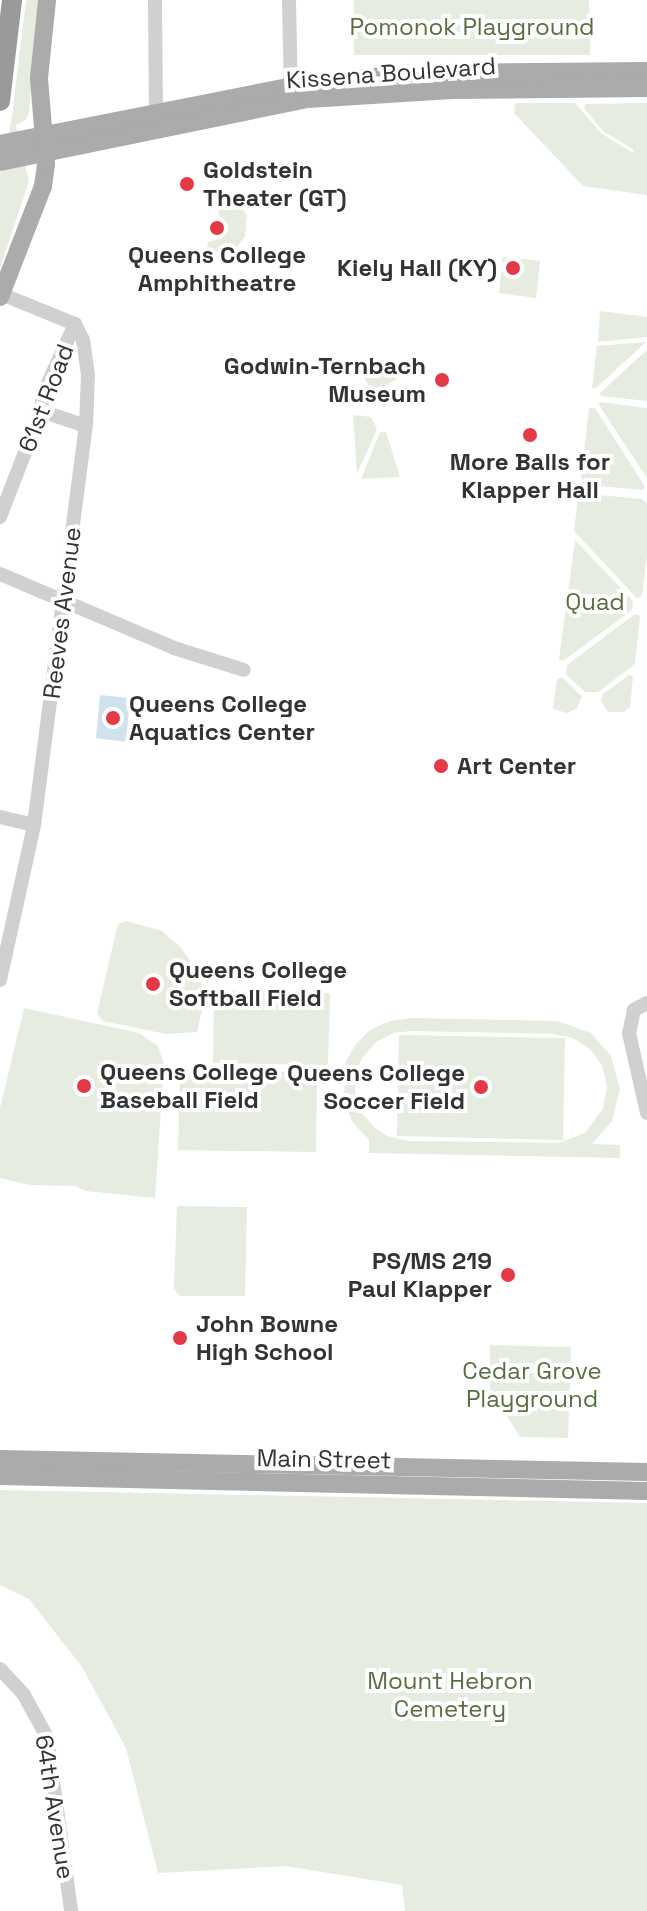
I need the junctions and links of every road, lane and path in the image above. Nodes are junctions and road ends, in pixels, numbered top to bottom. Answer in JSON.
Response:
{"nodes":[{"id":1,"x":12,"y":0,"type":"edge"},
{"id":2,"x":47,"y":0,"type":"edge"},
{"id":3,"x":155,"y":0,"type":"edge"},
{"id":4,"x":289,"y":0,"type":"edge"},
{"id":5,"x":647,"y":71,"type":"edge"},
{"id":6,"x":647,"y":88,"type":"edge"},
{"id":7,"x":290,"y":94,"type":"junction"},
{"id":8,"x":0,"y":101,"type":"edge"},
{"id":9,"x":156,"y":120,"type":"junction"},
{"id":10,"x":0,"y":144,"type":"edge"},
{"id":11,"x":43,"y":144,"type":"junction"},
{"id":12,"x":21,"y":149,"type":"junction"},
{"id":13,"x":0,"y":162,"type":"edge"},
{"id":14,"x":1,"y":295,"type":"edge"},
{"id":15,"x":75,"y":324,"type":"junction"},
{"id":16,"x":41,"y":411,"type":"junction"},
{"id":17,"x":86,"y":426,"type":"junction"},
{"id":18,"x":0,"y":517,"type":"edge"},
{"id":19,"x":0,"y":574,"type":"edge"},
{"id":20,"x":63,"y":600,"type":"junction"},
{"id":21,"x":244,"y":670,"type":"dead end"},
{"id":22,"x":0,"y":817,"type":"edge"},
{"id":23,"x":34,"y":825,"type":"junction"},
{"id":24,"x":5,"y":936,"type":"edge"},
{"id":25,"x":0,"y":980,"type":"edge"},
{"id":26,"x":640,"y":1006,"type":"edge"},
{"id":27,"x":647,"y":1113,"type":"edge"},
{"id":28,"x":0,"y":1459,"type":"edge"},
{"id":29,"x":647,"y":1472,"type":"edge"},
{"id":30,"x":0,"y":1476,"type":"edge"},
{"id":31,"x":647,"y":1491,"type":"edge"},
{"id":32,"x":0,"y":1669,"type":"edge"},
{"id":33,"x":71,"y":1911,"type":"edge"}],
"edges":[{"from":1,"to":8,"type":"highway"},
{"from":2,"to":11,"type":"main road"},
{"from":3,"to":9,"type":"street"},
{"from":4,"to":7,"type":"street"},
{"from":5,"to":7,"type":"main road","name":"Kissena Boulevard"},
{"from":6,"to":7,"type":"main road","name":"Kissena Boulevard"},
{"from":7,"to":9,"type":"main road","name":"Kissena Boulevard"},
{"from":9,"to":11,"type":"main road","name":"Kissena Boulevard"},
{"from":10,"to":12,"type":"main road","name":"Kissena Boulevard"},
{"from":11,"to":12,"type":"main road","name":"Kissena Boulevard"},
{"from":11,"to":14,"type":"main road"},
{"from":12,"to":13,"type":"main road","name":"Kissena Boulevard"},
{"from":14,"to":15,"type":"street"},
{"from":15,"to":16,"type":"street","name":"61st Road"},
{"from":15,"to":17,"type":"street","name":"Reeves Avenue"},
{"from":16,"to":17,"type":"street"},
{"from":16,"to":18,"type":"street","name":"61st Road"},
{"from":17,"to":20,"type":"street","name":"Reeves Avenue"},
{"from":19,"to":20,"type":"street"},
{"from":20,"to":21,"type":"street"},
{"from":20,"to":23,"type":"street","name":"Reeves Avenue"},
{"from":22,"to":23,"type":"street"},
{"from":23,"to":24,"type":"street","name":"Reeves Avenue"},
{"from":24,"to":25,"type":"street","name":"Reeves Avenue"},
{"from":26,"to":27,"type":"street"},
{"from":28,"to":29,"type":"main road","name":"Main Street"},
{"from":30,"to":31,"type":"main road","name":"Main Street"},
{"from":32,"to":33,"type":"street","name":"64th Avenue"}]}
